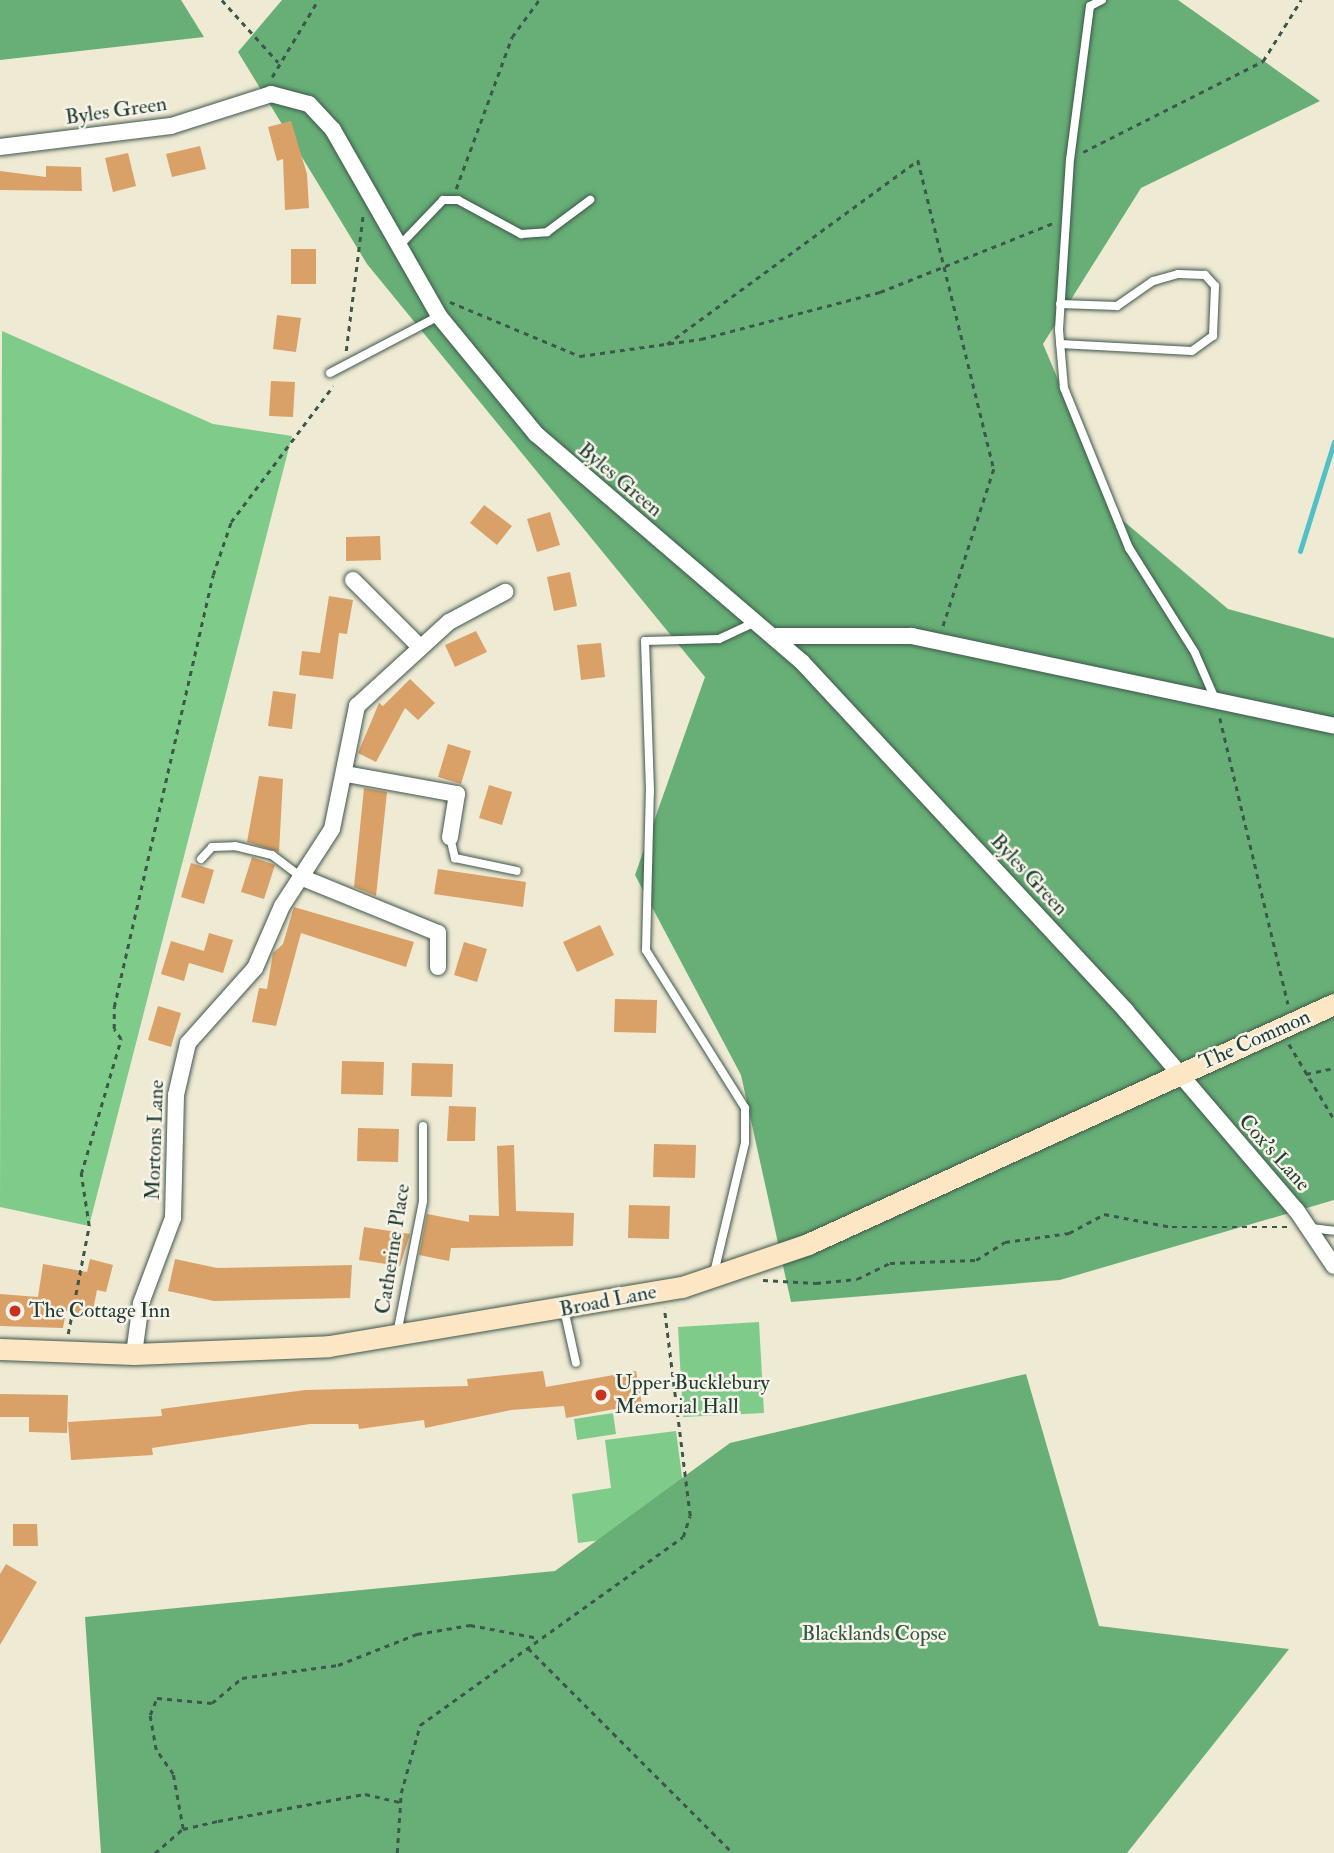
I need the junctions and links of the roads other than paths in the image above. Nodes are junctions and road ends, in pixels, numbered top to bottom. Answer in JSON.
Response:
{"nodes":[{"id":1,"x":1102,"y":0,"type":"edge"},
{"id":2,"x":0,"y":147,"type":"edge"},
{"id":3,"x":590,"y":200,"type":"dead end"},
{"id":4,"x":401,"y":244,"type":"junction"},
{"id":5,"x":1060,"y":304,"type":"junction"},
{"id":6,"x":439,"y":316,"type":"junction"},
{"id":7,"x":1060,"y":344,"type":"junction"},
{"id":8,"x":330,"y":373,"type":"dead end"},
{"id":9,"x":353,"y":580,"type":"dead end"},
{"id":10,"x":506,"y":592,"type":"dead end"},
{"id":11,"x":758,"y":621,"type":"junction"},
{"id":12,"x":776,"y":636,"type":"junction"},
{"id":13,"x":420,"y":647,"type":"junction"},
{"id":14,"x":1216,"y":701,"type":"junction"},
{"id":15,"x":1334,"y":726,"type":"edge"},
{"id":16,"x":346,"y":774,"type":"junction"},
{"id":17,"x":450,"y":837,"type":"joint"},
{"id":18,"x":201,"y":859,"type":"dead end"},
{"id":19,"x":517,"y":870,"type":"dead end"},
{"id":20,"x":303,"y":878,"type":"junction"},
{"id":21,"x":438,"y":967,"type":"dead end"},
{"id":22,"x":1334,"y":1004,"type":"edge"},
{"id":23,"x":1175,"y":1075,"type":"junction"},
{"id":24,"x":423,"y":1126,"type":"dead end"},
{"id":25,"x":1311,"y":1228,"type":"junction"},
{"id":26,"x":1334,"y":1231,"type":"edge"},
{"id":27,"x":1334,"y":1266,"type":"edge"},
{"id":28,"x":720,"y":1275,"type":"junction"},
{"id":29,"x":564,"y":1310,"type":"junction"},
{"id":30,"x":396,"y":1337,"type":"junction"},
{"id":31,"x":0,"y":1349,"type":"edge"},
{"id":32,"x":134,"y":1354,"type":"junction"},
{"id":33,"x":576,"y":1363,"type":"dead end"}],
"edges":[{"from":1,"to":5,"type":"lane"},
{"from":2,"to":4,"type":"street","name":"Byles Green"},
{"from":3,"to":4,"type":"lane"},
{"from":4,"to":6,"type":"street","name":"Byles Green"},
{"from":5,"to":7,"type":"lane"},
{"from":5,"to":7,"type":"lane"},
{"from":6,"to":8,"type":"lane"},
{"from":6,"to":11,"type":"street","name":"Byles Green"},
{"from":7,"to":14,"type":"lane"},
{"from":9,"to":13,"type":"street"},
{"from":10,"to":13,"type":"street","name":"Mortons Lane"},
{"from":11,"to":12,"type":"street","name":"Byles Green"},
{"from":11,"to":28,"type":"lane"},
{"from":12,"to":14,"type":"street"},
{"from":12,"to":23,"type":"street","name":"Byles Green"},
{"from":13,"to":16,"type":"street","name":"Mortons Lane"},
{"from":14,"to":15,"type":"street"},
{"from":16,"to":17,"type":"street"},
{"from":16,"to":20,"type":"street","name":"Mortons Lane"},
{"from":17,"to":19,"type":"lane"},
{"from":18,"to":20,"type":"lane"},
{"from":20,"to":21,"type":"street"},
{"from":20,"to":32,"type":"street","name":"Mortons Lane"},
{"from":22,"to":23,"type":"street","name":"The Common"},
{"from":23,"to":25,"type":"street","name":"Cox's Lane"},
{"from":23,"to":28,"type":"street","name":"Broad Lane"},
{"from":24,"to":30,"type":"lane","name":"Catherine Place"},
{"from":25,"to":26,"type":"lane"},
{"from":25,"to":27,"type":"street","name":"Cox's Lane"},
{"from":28,"to":29,"type":"street","name":"Broad Lane"},
{"from":29,"to":30,"type":"street","name":"Broad Lane"},
{"from":29,"to":33,"type":"lane"},
{"from":30,"to":32,"type":"street","name":"Broad Lane"},
{"from":31,"to":32,"type":"street","name":"Broad Lane"}]}
